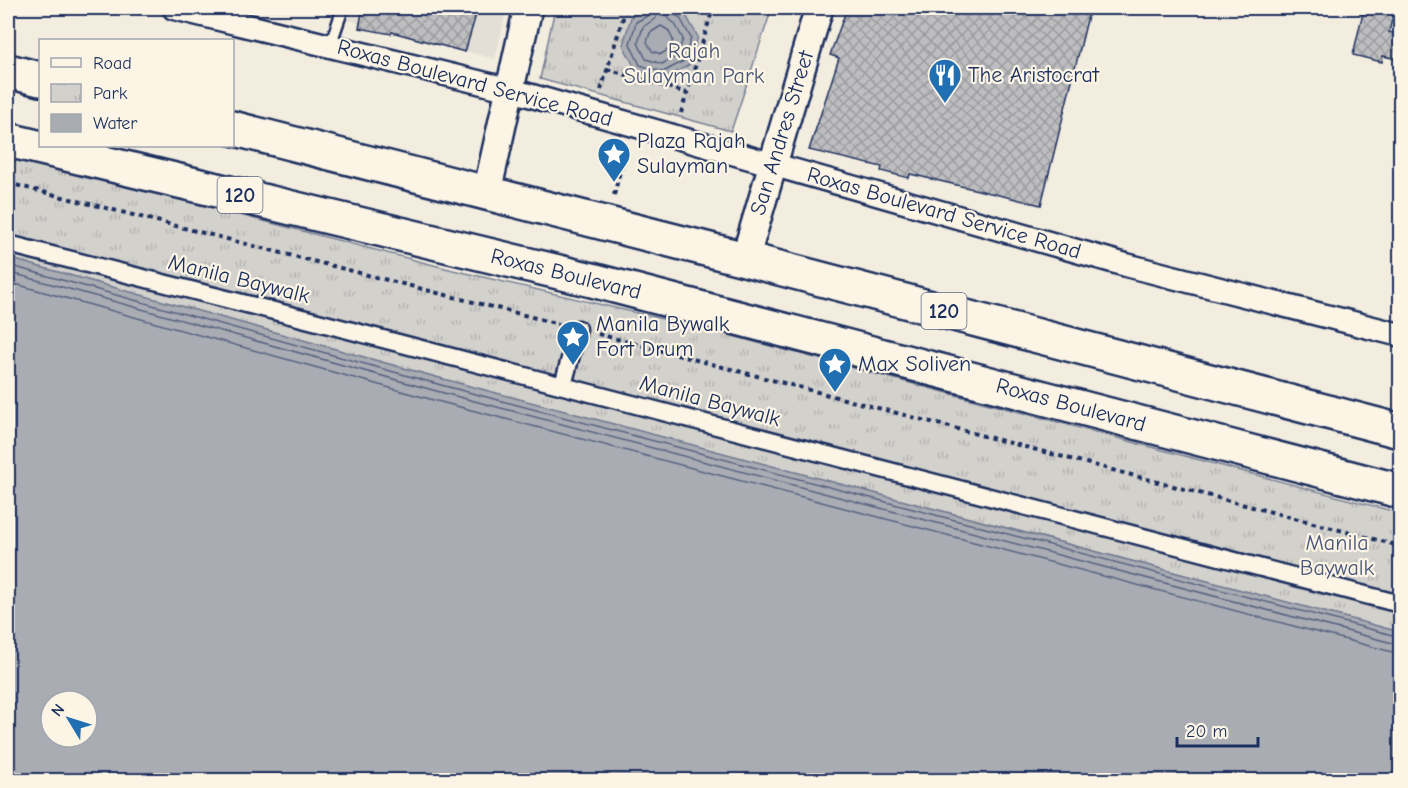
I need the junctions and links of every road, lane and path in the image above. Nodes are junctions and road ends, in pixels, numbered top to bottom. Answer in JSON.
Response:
{"nodes":[{"id":1,"x":174,"y":8,"type":"edge"},
{"id":2,"x":343,"y":8,"type":"edge"},
{"id":3,"x":528,"y":8,"type":"edge"},
{"id":4,"x":626,"y":8,"type":"edge"},
{"id":5,"x":713,"y":8,"type":"edge"},
{"id":6,"x":819,"y":8,"type":"edge"},
{"id":7,"x":330,"y":46,"type":"junction"},
{"id":8,"x":608,"y":69,"type":"junction"},
{"id":9,"x":8,"y":71,"type":"edge"},
{"id":10,"x":39,"y":79,"type":"edge"},
{"id":11,"x":603,"y":85,"type":"dead end"},
{"id":12,"x":511,"y":90,"type":"junction"},
{"id":13,"x":687,"y":93,"type":"junction"},
{"id":14,"x":683,"y":107,"type":"dead end"},
{"id":15,"x":234,"y":129,"type":"edge"},
{"id":16,"x":8,"y":140,"type":"edge"},
{"id":17,"x":772,"y":164,"type":"junction"},
{"id":18,"x":8,"y":183,"type":"edge"},
{"id":19,"x":487,"y":192,"type":"junction"},
{"id":20,"x":8,"y":244,"type":"edge"},
{"id":21,"x":745,"y":259,"type":"junction"},
{"id":22,"x":578,"y":329,"type":"junction"},
{"id":23,"x":1401,"y":335,"type":"edge"},
{"id":24,"x":563,"y":385,"type":"junction"},
{"id":25,"x":1401,"y":431,"type":"edge"},
{"id":26,"x":1401,"y":491,"type":"edge"},
{"id":27,"x":1401,"y":546,"type":"edge"},
{"id":28,"x":1401,"y":604,"type":"edge"}],
"edges":[{"from":1,"to":7,"type":"street","name":"Roxas Boulevard Service Road"},
{"from":2,"to":7,"type":"lane"},
{"from":3,"to":12,"type":"street"},
{"from":4,"to":8,"type":"path"},
{"from":5,"to":13,"type":"path"},
{"from":6,"to":17,"type":"street","name":"San Andres Street"},
{"from":7,"to":12,"type":"street","name":"Roxas Boulevard Service Road"},
{"from":8,"to":11,"type":"path"},
{"from":8,"to":13,"type":"path"},
{"from":9,"to":10,"type":"highway"},
{"from":12,"to":17,"type":"street","name":"Roxas Boulevard Service Road"},
{"from":12,"to":19,"type":"street"},
{"from":13,"to":14,"type":"path"},
{"from":15,"to":19,"type":"highway","number":"120"},
{"from":16,"to":26,"type":"highway","name":"Roxas Boulevard","number":"120"},
{"from":17,"to":21,"type":"street","name":"San Andres Street"},
{"from":17,"to":23,"type":"street","name":"Roxas Boulevard Service Road"},
{"from":18,"to":22,"type":"path"},
{"from":19,"to":21,"type":"highway","number":"120"},
{"from":20,"to":24,"type":"street","name":"Manila Baywalk"},
{"from":21,"to":25,"type":"highway","number":"120"},
{"from":22,"to":24,"type":"street"},
{"from":22,"to":27,"type":"path"},
{"from":24,"to":28,"type":"street","name":"Manila Baywalk"}]}
